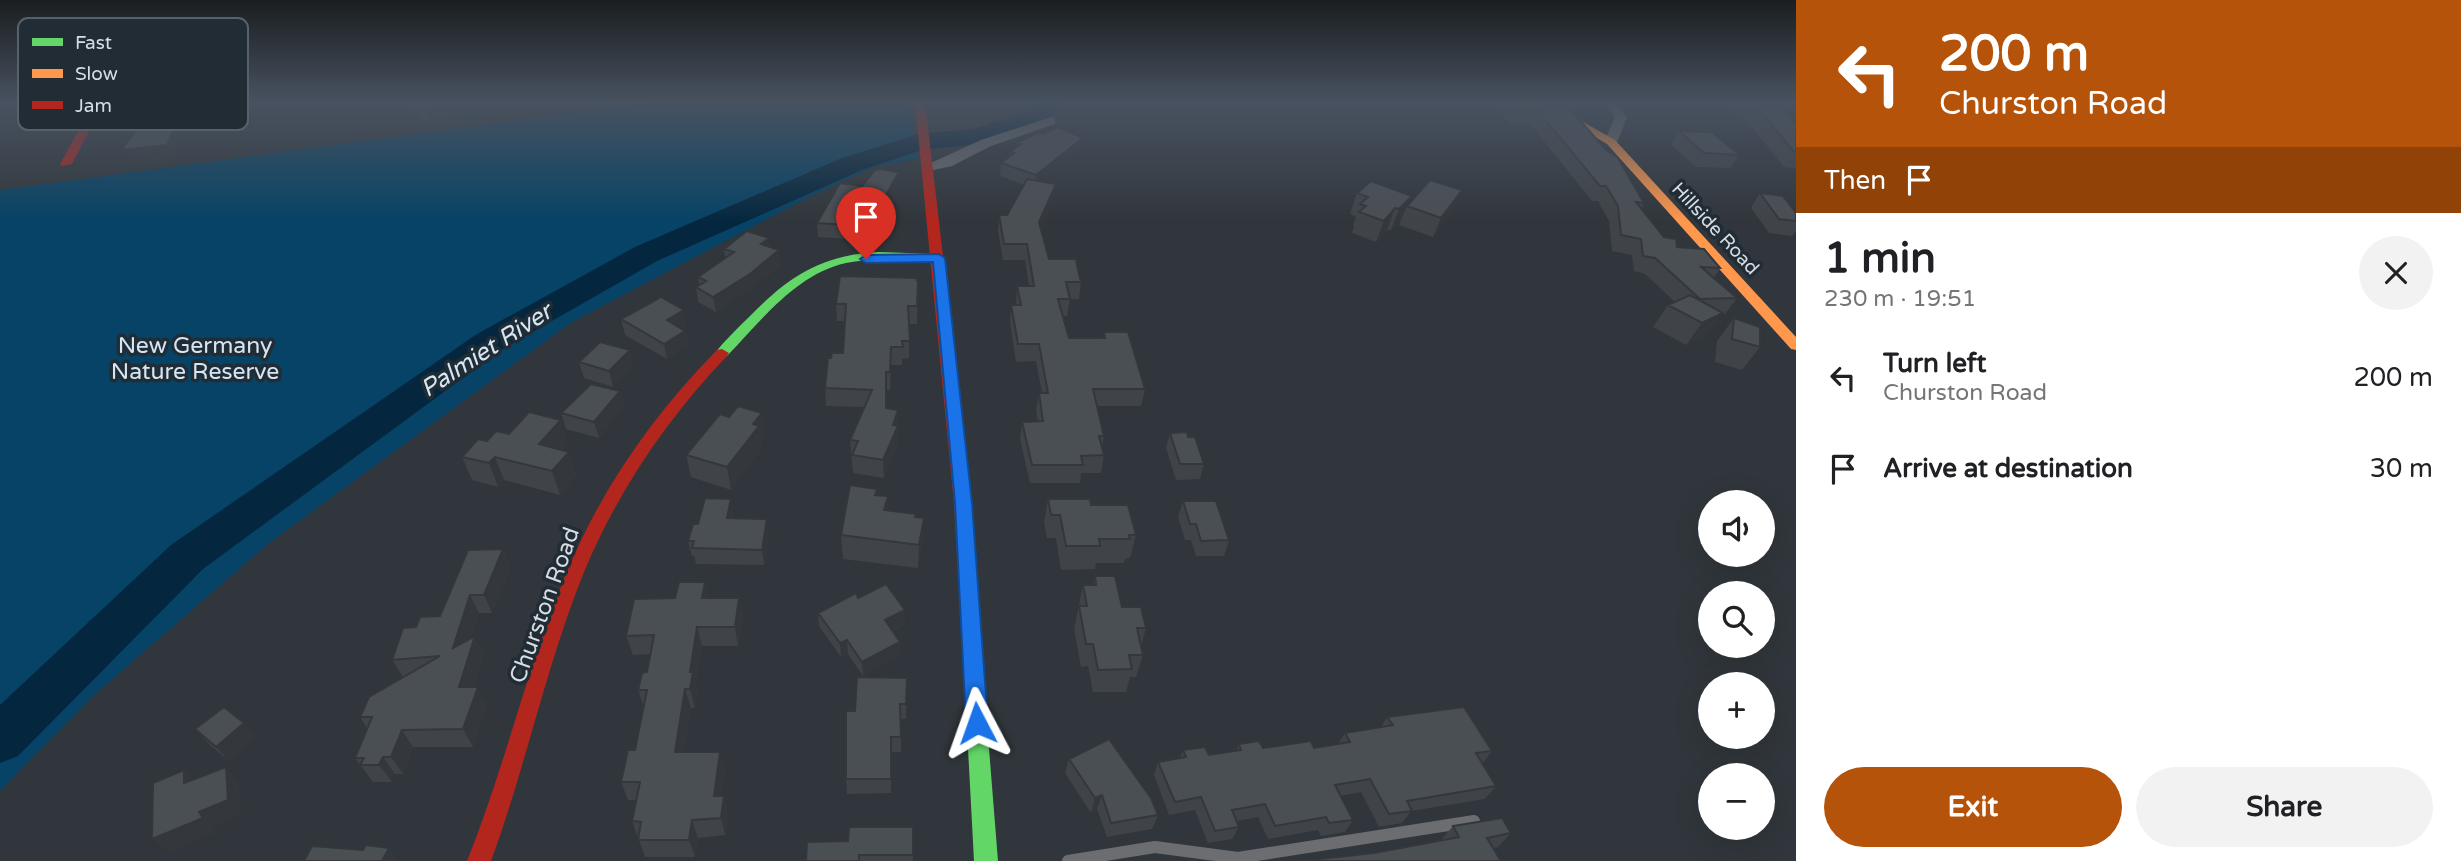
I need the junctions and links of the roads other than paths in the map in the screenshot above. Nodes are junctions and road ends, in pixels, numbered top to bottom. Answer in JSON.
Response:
{"nodes":[{"id":1,"x":78,"y":142,"type":"edge"},
{"id":2,"x":925,"y":142,"type":"edge"},
{"id":3,"x":988,"y":142,"type":"edge"},
{"id":4,"x":1611,"y":142,"type":"edge"},
{"id":5,"x":928,"y":162,"type":"junction"},
{"id":6,"x":66,"y":164,"type":"dead end"},
{"id":7,"x":939,"y":258,"type":"junction"},
{"id":8,"x":1796,"y":346,"type":"edge"},
{"id":9,"x":1474,"y":821,"type":"edge"},
{"id":10,"x":479,"y":861,"type":"edge"},
{"id":11,"x":986,"y":861,"type":"edge"},
{"id":12,"x":1068,"y":861,"type":"edge"}],
"edges":[{"from":1,"to":6,"type":"street"},
{"from":2,"to":5,"type":"street"},
{"from":3,"to":5,"type":"street"},
{"from":4,"to":8,"type":"street","name":"Hillside Road"},
{"from":5,"to":7,"type":"street"},
{"from":7,"to":10,"type":"street","name":"Churston Road"},
{"from":7,"to":11,"type":"street"},
{"from":9,"to":12,"type":"lane"}]}
